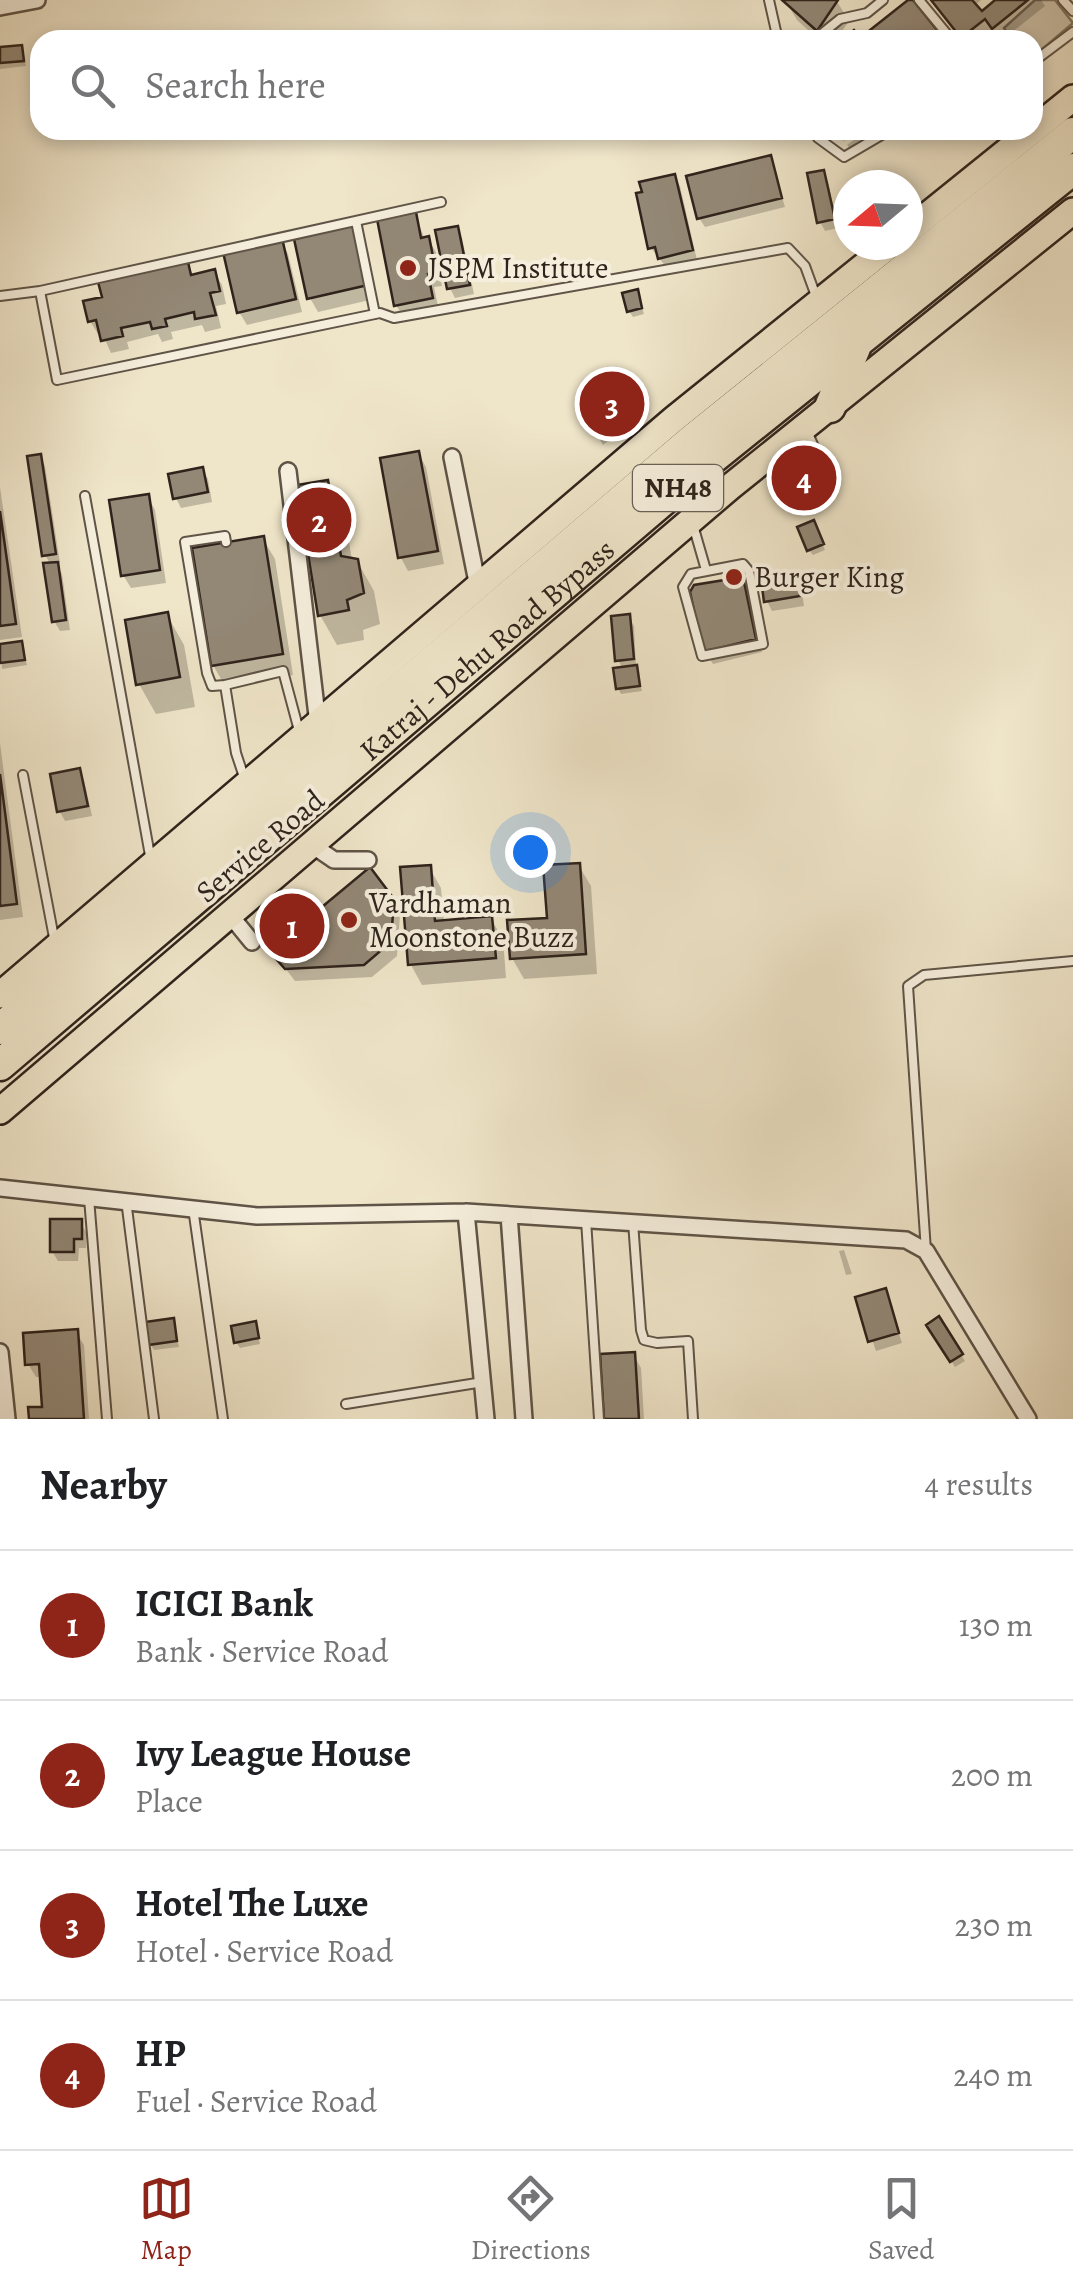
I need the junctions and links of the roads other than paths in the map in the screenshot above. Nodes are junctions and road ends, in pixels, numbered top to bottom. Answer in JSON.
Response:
{"nodes":[{"id":1,"x":37,"y":0,"type":"edge"},
{"id":2,"x":769,"y":0,"type":"edge"},
{"id":3,"x":883,"y":0,"type":"edge"},
{"id":4,"x":919,"y":0,"type":"edge"},
{"id":5,"x":1063,"y":0,"type":"edge"},
{"id":6,"x":8,"y":4,"type":"edge"},
{"id":7,"x":1073,"y":11,"type":"edge"},
{"id":8,"x":776,"y":30,"type":"edge"},
{"id":9,"x":826,"y":30,"type":"edge"},
{"id":10,"x":944,"y":30,"type":"edge"},
{"id":11,"x":1073,"y":32,"type":"edge"},
{"id":12,"x":1043,"y":54,"type":"edge"},
{"id":13,"x":1073,"y":98,"type":"edge"},
{"id":14,"x":1051,"y":117,"type":"edge"},
{"id":15,"x":821,"y":140,"type":"edge"},
{"id":16,"x":875,"y":140,"type":"edge"},
{"id":17,"x":1016,"y":140,"type":"edge"},
{"id":18,"x":1025,"y":140,"type":"edge"},
{"id":19,"x":1073,"y":169,"type":"edge"},
{"id":20,"x":441,"y":202,"type":"dead end"},
{"id":21,"x":1073,"y":211,"type":"edge"},
{"id":22,"x":923,"y":218,"type":"edge"},
{"id":23,"x":356,"y":221,"type":"junction"},
{"id":24,"x":871,"y":260,"type":"edge"},
{"id":25,"x":40,"y":292,"type":"junction"},
{"id":26,"x":0,"y":296,"type":"edge"},
{"id":27,"x":818,"y":303,"type":"junction"},
{"id":28,"x":375,"y":314,"type":"junction"},
{"id":29,"x":857,"y":346,"type":"junction"},
{"id":30,"x":830,"y":408,"type":"junction"},
{"id":31,"x":805,"y":428,"type":"junction"},
{"id":32,"x":775,"y":452,"type":"junction"},
{"id":33,"x":452,"y":457,"type":"dead end"},
{"id":34,"x":288,"y":471,"type":"dead end"},
{"id":35,"x":85,"y":496,"type":"dead end"},
{"id":36,"x":691,"y":521,"type":"junction"},
{"id":37,"x":226,"y":542,"type":"dead end"},
{"id":38,"x":706,"y":570,"type":"junction"},
{"id":39,"x":478,"y":587,"type":"junction"},
{"id":40,"x":225,"y":684,"type":"junction"},
{"id":41,"x":312,"y":728,"type":"junction"},
{"id":42,"x":23,"y":775,"type":"dead end"},
{"id":43,"x":247,"y":784,"type":"junction"},
{"id":44,"x":312,"y":844,"type":"junction"},
{"id":45,"x":368,"y":860,"type":"dead end"},
{"id":46,"x":152,"y":866,"type":"junction"},
{"id":47,"x":230,"y":915,"type":"junction"},
{"id":48,"x":252,"y":942,"type":"dead end"},
{"id":49,"x":56,"y":948,"type":"junction"},
{"id":50,"x":1073,"y":961,"type":"edge"},
{"id":51,"x":2,"y":989,"type":"edge"},
{"id":52,"x":0,"y":1029,"type":"edge"},
{"id":53,"x":0,"y":1066,"type":"edge"},
{"id":54,"x":0,"y":1112,"type":"edge"},
{"id":55,"x":0,"y":1188,"type":"edge"},
{"id":56,"x":89,"y":1198,"type":"junction"},
{"id":57,"x":126,"y":1200,"type":"junction"},
{"id":58,"x":193,"y":1208,"type":"junction"},
{"id":59,"x":466,"y":1212,"type":"junction"},
{"id":60,"x":509,"y":1215,"type":"junction"},
{"id":61,"x":586,"y":1220,"type":"junction"},
{"id":62,"x":633,"y":1222,"type":"junction"},
{"id":63,"x":926,"y":1252,"type":"junction"},
{"id":64,"x":0,"y":1352,"type":"edge"},
{"id":65,"x":483,"y":1382,"type":"junction"},
{"id":66,"x":346,"y":1404,"type":"dead end"},
{"id":67,"x":7,"y":1419,"type":"edge"},
{"id":68,"x":107,"y":1419,"type":"edge"},
{"id":69,"x":154,"y":1419,"type":"edge"},
{"id":70,"x":222,"y":1419,"type":"edge"},
{"id":71,"x":486,"y":1419,"type":"edge"},
{"id":72,"x":524,"y":1419,"type":"edge"},
{"id":73,"x":599,"y":1419,"type":"edge"},
{"id":74,"x":693,"y":1419,"type":"edge"},
{"id":75,"x":1028,"y":1419,"type":"edge"}],
"edges":[{"from":1,"to":6,"type":"street"},
{"from":2,"to":8,"type":"lane"},
{"from":3,"to":9,"type":"lane"},
{"from":4,"to":10,"type":"lane"},
{"from":5,"to":7,"type":"lane"},
{"from":11,"to":12,"type":"lane"},
{"from":13,"to":14,"type":"main road"},
{"from":15,"to":16,"type":"lane"},
{"from":17,"to":22,"type":"main road"},
{"from":18,"to":52,"type":"highway","name":"Katraj - Dehu Road Bypass","number":"NH48"},
{"from":19,"to":29,"type":"highway","name":"Katraj - Dehu Road Bypass","number":"NH48"},
{"from":20,"to":23,"type":"lane"},
{"from":21,"to":30,"type":"main road","name":"Service Road"},
{"from":23,"to":25,"type":"lane"},
{"from":23,"to":28,"type":"lane"},
{"from":24,"to":27,"type":"main road","name":"Service Road"},
{"from":25,"to":26,"type":"lane"},
{"from":25,"to":28,"type":"lane"},
{"from":27,"to":28,"type":"lane"},
{"from":27,"to":39,"type":"main road","name":"Service Road"},
{"from":29,"to":30,"type":"highway"},
{"from":29,"to":53,"type":"highway","name":"Katraj - Dehu Road Bypass","number":"NH48"},
{"from":30,"to":31,"type":"main road","name":"Service Road"},
{"from":31,"to":32,"type":"main road","name":"Service Road"},
{"from":31,"to":32,"type":"lane"},
{"from":32,"to":36,"type":"main road","name":"Service Road"},
{"from":33,"to":39,"type":"street"},
{"from":34,"to":41,"type":"street"},
{"from":35,"to":46,"type":"lane"},
{"from":36,"to":38,"type":"lane"},
{"from":36,"to":44,"type":"main road","name":"Service Road"},
{"from":37,"to":40,"type":"lane"},
{"from":38,"to":38,"type":"lane"},
{"from":39,"to":41,"type":"main road","name":"Service Road"},
{"from":40,"to":41,"type":"lane"},
{"from":40,"to":43,"type":"lane"},
{"from":41,"to":43,"type":"main road","name":"Service Road"},
{"from":42,"to":49,"type":"lane"},
{"from":43,"to":46,"type":"main road","name":"Service Road"},
{"from":44,"to":45,"type":"street"},
{"from":44,"to":47,"type":"main road","name":"Service Road"},
{"from":46,"to":49,"type":"main road","name":"Service Road"},
{"from":47,"to":48,"type":"street"},
{"from":47,"to":54,"type":"main road","name":"Service Road"},
{"from":49,"to":51,"type":"main road","name":"Service Road"},
{"from":50,"to":63,"type":"lane"},
{"from":55,"to":56,"type":"street"},
{"from":56,"to":57,"type":"street"},
{"from":56,"to":68,"type":"lane"},
{"from":57,"to":58,"type":"street"},
{"from":57,"to":69,"type":"lane"},
{"from":58,"to":59,"type":"street"},
{"from":58,"to":70,"type":"lane"},
{"from":59,"to":60,"type":"street"},
{"from":59,"to":65,"type":"street"},
{"from":60,"to":61,"type":"street"},
{"from":60,"to":72,"type":"street"},
{"from":61,"to":62,"type":"street"},
{"from":61,"to":73,"type":"lane"},
{"from":62,"to":63,"type":"street"},
{"from":62,"to":74,"type":"lane"},
{"from":63,"to":75,"type":"street"},
{"from":64,"to":67,"type":"street"},
{"from":65,"to":66,"type":"lane"},
{"from":65,"to":71,"type":"street"}]}
